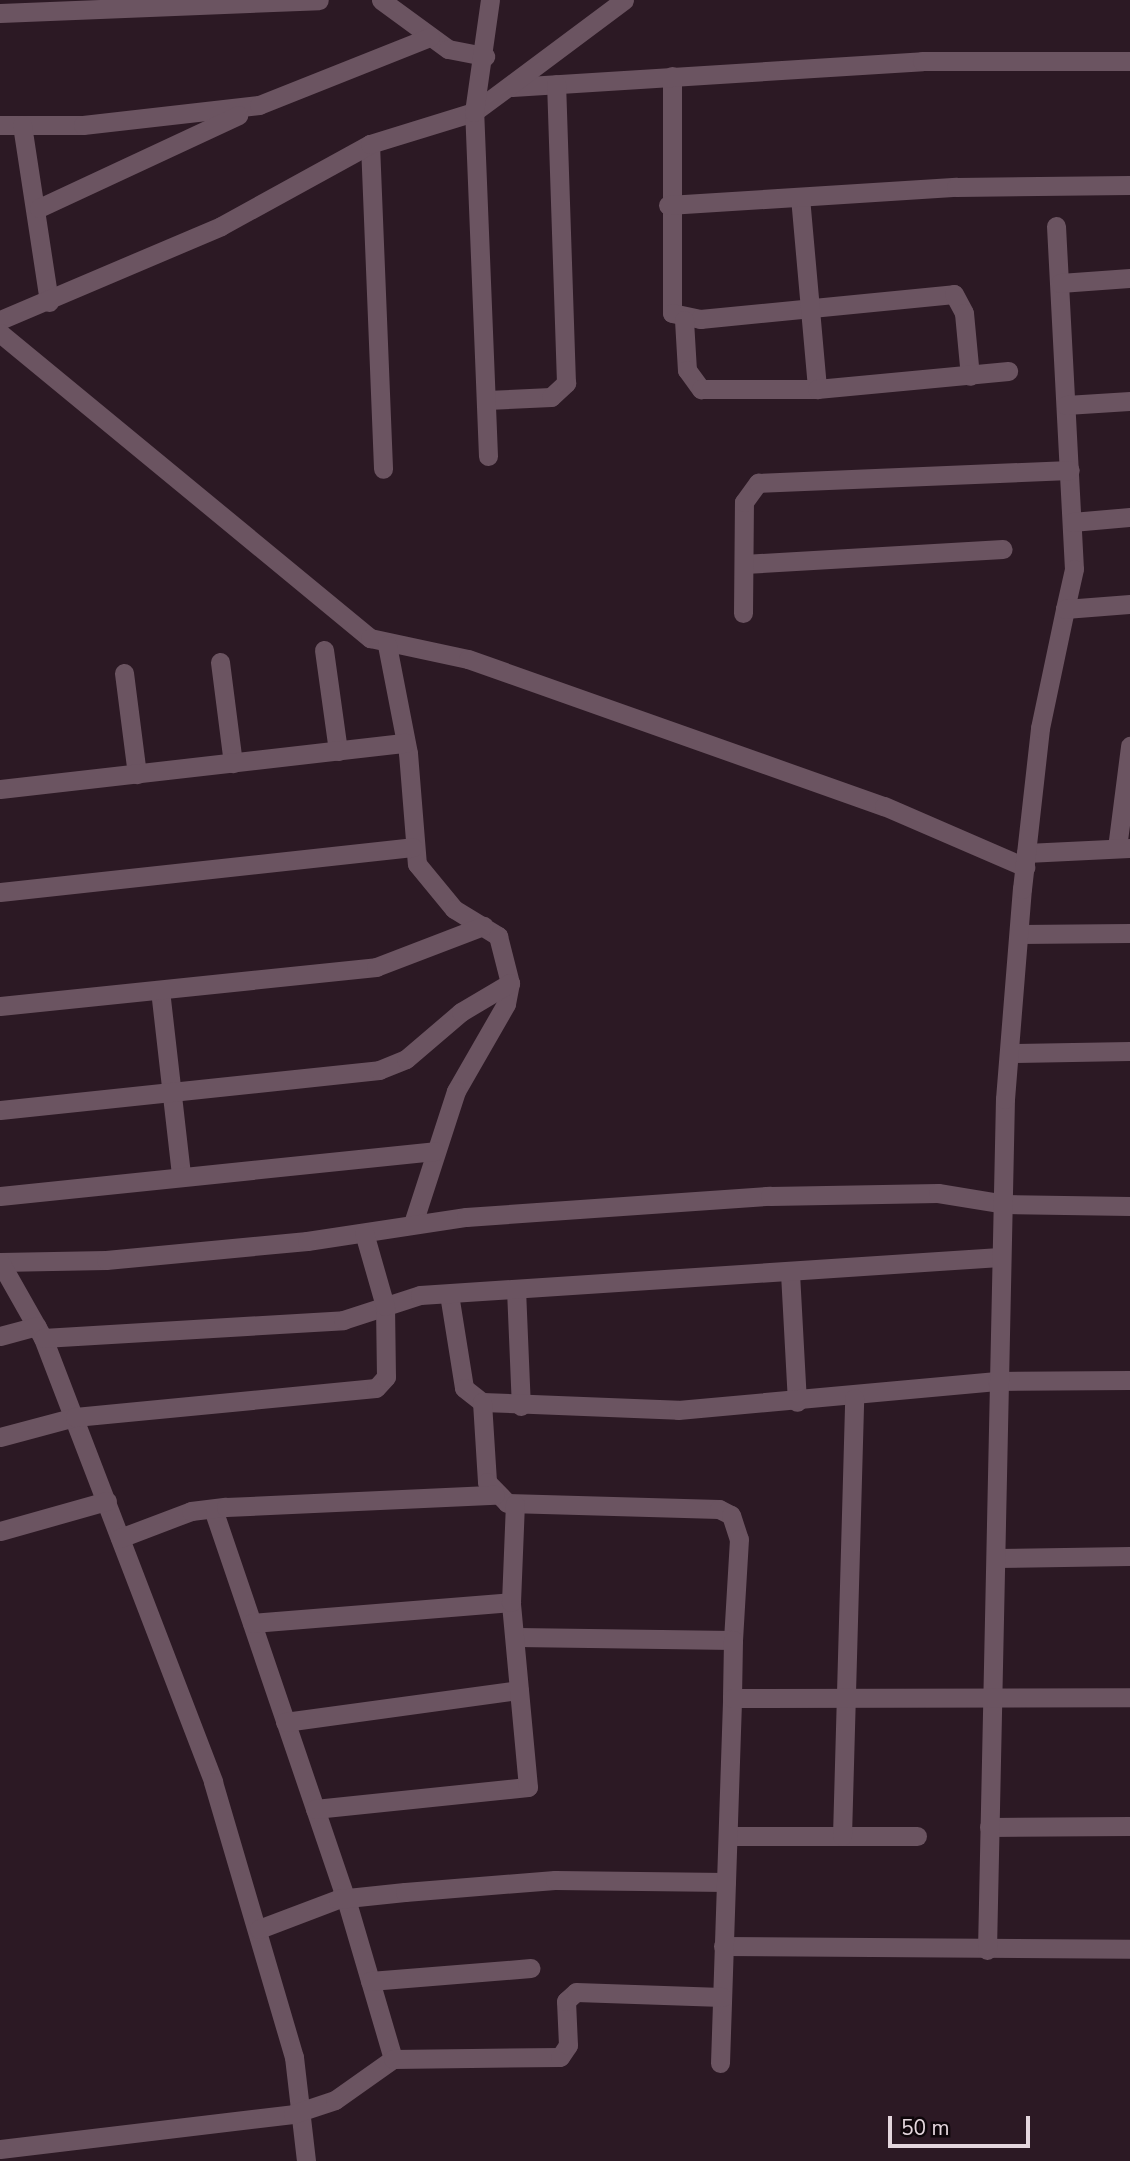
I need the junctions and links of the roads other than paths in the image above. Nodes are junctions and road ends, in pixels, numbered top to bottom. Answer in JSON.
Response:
{"nodes":[{"id":1,"x":306,"y":0,"type":"edge"},
{"id":2,"x":381,"y":0,"type":"edge"},
{"id":3,"x":490,"y":0,"type":"edge"},
{"id":4,"x":624,"y":0,"type":"edge"},
{"id":5,"x":238,"y":2,"type":"edge"},
{"id":6,"x":132,"y":3,"type":"edge"},
{"id":7,"x":53,"y":5,"type":"edge"},
{"id":8,"x":0,"y":13,"type":"edge"},
{"id":9,"x":430,"y":37,"type":"junction"},
{"id":10,"x":485,"y":56,"type":"junction"},
{"id":11,"x":1130,"y":61,"type":"edge"},
{"id":12,"x":672,"y":76,"type":"junction"},
{"id":13,"x":556,"y":84,"type":"junction"},
{"id":14,"x":512,"y":87,"type":"junction"},
{"id":15,"x":258,"y":105,"type":"junction"},
{"id":16,"x":474,"y":112,"type":"junction"},
{"id":17,"x":22,"y":124,"type":"junction"},
{"id":18,"x":0,"y":125,"type":"edge"},
{"id":19,"x":370,"y":144,"type":"junction"},
{"id":20,"x":1130,"y":185,"type":"edge"},
{"id":21,"x":800,"y":197,"type":"junction"},
{"id":22,"x":668,"y":205,"type":"junction"},
{"id":23,"x":39,"y":208,"type":"junction"},
{"id":24,"x":1056,"y":226,"type":"dead end"},
{"id":25,"x":1130,"y":278,"type":"edge"},
{"id":26,"x":1060,"y":283,"type":"junction"},
{"id":27,"x":50,"y":302,"type":"junction"},
{"id":28,"x":811,"y":307,"type":"junction"},
{"id":29,"x":0,"y":320,"type":"edge"},
{"id":30,"x":684,"y":320,"type":"junction"},
{"id":31,"x":0,"y":333,"type":"edge"},
{"id":32,"x":1008,"y":371,"type":"dead end"},
{"id":33,"x":970,"y":376,"type":"junction"},
{"id":34,"x":817,"y":388,"type":"junction"},
{"id":35,"x":487,"y":400,"type":"junction"},
{"id":36,"x":1130,"y":401,"type":"edge"},
{"id":37,"x":1066,"y":405,"type":"junction"},
{"id":38,"x":488,"y":456,"type":"dead end"},
{"id":39,"x":383,"y":469,"type":"dead end"},
{"id":40,"x":1070,"y":470,"type":"junction"},
{"id":41,"x":1130,"y":517,"type":"edge"},
{"id":42,"x":1072,"y":522,"type":"junction"},
{"id":43,"x":1003,"y":549,"type":"dead end"},
{"id":44,"x":744,"y":564,"type":"junction"},
{"id":45,"x":1130,"y":604,"type":"edge"},
{"id":46,"x":1065,"y":609,"type":"junction"},
{"id":47,"x":743,"y":613,"type":"dead end"},
{"id":48,"x":387,"y":645,"type":"junction"},
{"id":49,"x":324,"y":650,"type":"dead end"},
{"id":50,"x":220,"y":662,"type":"dead end"},
{"id":51,"x":124,"y":673,"type":"dead end"},
{"id":52,"x":405,"y":743,"type":"junction"},
{"id":53,"x":1130,"y":746,"type":"edge"},
{"id":54,"x":338,"y":751,"type":"junction"},
{"id":55,"x":233,"y":762,"type":"junction"},
{"id":56,"x":136,"y":774,"type":"junction"},
{"id":57,"x":0,"y":789,"type":"edge"},
{"id":58,"x":413,"y":847,"type":"junction"},
{"id":59,"x":1124,"y":848,"type":"edge"},
{"id":60,"x":1026,"y":860,"type":"junction"},
{"id":61,"x":0,"y":892,"type":"edge"},
{"id":62,"x":483,"y":926,"type":"junction"},
{"id":63,"x":1130,"y":933,"type":"edge"},
{"id":64,"x":1019,"y":934,"type":"junction"},
{"id":65,"x":510,"y":983,"type":"junction"},
{"id":66,"x":160,"y":990,"type":"junction"},
{"id":67,"x":0,"y":1006,"type":"edge"},
{"id":68,"x":1130,"y":1051,"type":"edge"},
{"id":69,"x":1011,"y":1053,"type":"junction"},
{"id":70,"x":172,"y":1089,"type":"junction"},
{"id":71,"x":0,"y":1110,"type":"edge"},
{"id":72,"x":435,"y":1151,"type":"junction"},
{"id":73,"x":181,"y":1175,"type":"junction"},
{"id":74,"x":0,"y":1196,"type":"edge"},
{"id":75,"x":1006,"y":1204,"type":"junction"},
{"id":76,"x":1130,"y":1206,"type":"edge"},
{"id":77,"x":413,"y":1223,"type":"junction"},
{"id":78,"x":364,"y":1233,"type":"junction"},
{"id":79,"x":1000,"y":1257,"type":"junction"},
{"id":80,"x":0,"y":1262,"type":"edge"},
{"id":81,"x":790,"y":1273,"type":"junction"},
{"id":82,"x":516,"y":1289,"type":"junction"},
{"id":83,"x":449,"y":1294,"type":"junction"},
{"id":84,"x":385,"y":1306,"type":"junction"},
{"id":85,"x":40,"y":1332,"type":"junction"},
{"id":86,"x":0,"y":1336,"type":"edge"},
{"id":87,"x":1130,"y":1380,"type":"edge"},
{"id":88,"x":997,"y":1381,"type":"junction"},
{"id":89,"x":854,"y":1398,"type":"junction"},
{"id":90,"x":482,"y":1402,"type":"junction"},
{"id":91,"x":797,"y":1402,"type":"junction"},
{"id":92,"x":521,"y":1405,"type":"junction"},
{"id":93,"x":75,"y":1417,"type":"junction"},
{"id":94,"x":0,"y":1437,"type":"edge"},
{"id":95,"x":495,"y":1495,"type":"junction"},
{"id":96,"x":107,"y":1501,"type":"junction"},
{"id":97,"x":514,"y":1504,"type":"junction"},
{"id":98,"x":213,"y":1509,"type":"junction"},
{"id":99,"x":0,"y":1531,"type":"edge"},
{"id":100,"x":120,"y":1538,"type":"junction"},
{"id":101,"x":1130,"y":1556,"type":"edge"},
{"id":102,"x":996,"y":1558,"type":"junction"},
{"id":103,"x":511,"y":1602,"type":"junction"},
{"id":104,"x":252,"y":1623,"type":"junction"},
{"id":105,"x":517,"y":1637,"type":"junction"},
{"id":106,"x":733,"y":1640,"type":"junction"},
{"id":107,"x":519,"y":1690,"type":"junction"},
{"id":108,"x":1130,"y":1697,"type":"edge"},
{"id":109,"x":732,"y":1698,"type":"junction"},
{"id":110,"x":845,"y":1698,"type":"junction"},
{"id":111,"x":992,"y":1698,"type":"junction"},
{"id":112,"x":285,"y":1722,"type":"junction"},
{"id":113,"x":315,"y":1809,"type":"junction"},
{"id":114,"x":1130,"y":1826,"type":"edge"},
{"id":115,"x":989,"y":1827,"type":"junction"},
{"id":116,"x":728,"y":1836,"type":"junction"},
{"id":117,"x":842,"y":1836,"type":"junction"},
{"id":118,"x":917,"y":1836,"type":"dead end"},
{"id":119,"x":726,"y":1882,"type":"junction"},
{"id":120,"x":346,"y":1899,"type":"junction"},
{"id":121,"x":259,"y":1929,"type":"junction"},
{"id":122,"x":723,"y":1946,"type":"junction"},
{"id":123,"x":1130,"y":1949,"type":"edge"},
{"id":124,"x":987,"y":1950,"type":"junction"},
{"id":125,"x":530,"y":1968,"type":"dead end"},
{"id":126,"x":370,"y":1981,"type":"junction"},
{"id":127,"x":722,"y":1997,"type":"junction"},
{"id":128,"x":393,"y":2059,"type":"junction"},
{"id":129,"x":720,"y":2063,"type":"dead end"},
{"id":130,"x":305,"y":2111,"type":"junction"},
{"id":131,"x":0,"y":2149,"type":"edge"},
{"id":132,"x":306,"y":2161,"type":"edge"}],
"edges":[{"from":1,"to":5,"type":"street"},
{"from":2,"to":9,"type":"street"},
{"from":3,"to":10,"type":"street"},
{"from":4,"to":14,"type":"street"},
{"from":5,"to":6,"type":"street"},
{"from":6,"to":7,"type":"street"},
{"from":7,"to":8,"type":"street"},
{"from":9,"to":10,"type":"street"},
{"from":9,"to":15,"type":"street"},
{"from":10,"to":16,"type":"street"},
{"from":11,"to":12,"type":"street"},
{"from":12,"to":13,"type":"street"},
{"from":12,"to":22,"type":"street"},
{"from":13,"to":14,"type":"street"},
{"from":13,"to":35,"type":"street"},
{"from":14,"to":16,"type":"street"},
{"from":15,"to":17,"type":"street"},
{"from":15,"to":23,"type":"street"},
{"from":16,"to":19,"type":"street"},
{"from":16,"to":35,"type":"street"},
{"from":17,"to":18,"type":"street"},
{"from":17,"to":23,"type":"street"},
{"from":19,"to":27,"type":"street"},
{"from":19,"to":39,"type":"street"},
{"from":20,"to":21,"type":"street"},
{"from":21,"to":22,"type":"street"},
{"from":21,"to":28,"type":"street"},
{"from":22,"to":30,"type":"street"},
{"from":23,"to":27,"type":"street"},
{"from":24,"to":26,"type":"street"},
{"from":25,"to":26,"type":"street"},
{"from":26,"to":37,"type":"street"},
{"from":27,"to":29,"type":"street"},
{"from":28,"to":30,"type":"street"},
{"from":28,"to":33,"type":"street"},
{"from":28,"to":34,"type":"street"},
{"from":30,"to":34,"type":"street"},
{"from":31,"to":48,"type":"street"},
{"from":32,"to":33,"type":"street"},
{"from":33,"to":34,"type":"street"},
{"from":35,"to":38,"type":"street"},
{"from":36,"to":37,"type":"street"},
{"from":37,"to":40,"type":"street"},
{"from":40,"to":42,"type":"street"},
{"from":40,"to":44,"type":"street"},
{"from":41,"to":42,"type":"street"},
{"from":42,"to":46,"type":"street"},
{"from":43,"to":44,"type":"street"},
{"from":44,"to":47,"type":"street"},
{"from":45,"to":46,"type":"street"},
{"from":46,"to":60,"type":"street"},
{"from":48,"to":52,"type":"street"},
{"from":48,"to":60,"type":"street"},
{"from":49,"to":54,"type":"street"},
{"from":50,"to":55,"type":"street"},
{"from":51,"to":56,"type":"street"},
{"from":52,"to":54,"type":"street"},
{"from":52,"to":58,"type":"street"},
{"from":53,"to":59,"type":"street"},
{"from":54,"to":55,"type":"street"},
{"from":55,"to":56,"type":"street"},
{"from":56,"to":57,"type":"street"},
{"from":58,"to":61,"type":"street"},
{"from":58,"to":62,"type":"street"},
{"from":59,"to":60,"type":"street"},
{"from":60,"to":64,"type":"street"},
{"from":62,"to":65,"type":"street"},
{"from":62,"to":66,"type":"street"},
{"from":63,"to":64,"type":"street"},
{"from":64,"to":69,"type":"street"},
{"from":65,"to":70,"type":"street"},
{"from":65,"to":72,"type":"street"},
{"from":66,"to":67,"type":"street"},
{"from":66,"to":70,"type":"street"},
{"from":68,"to":69,"type":"street"},
{"from":69,"to":75,"type":"street"},
{"from":70,"to":71,"type":"street"},
{"from":70,"to":73,"type":"street"},
{"from":72,"to":73,"type":"street"},
{"from":72,"to":77,"type":"street"},
{"from":73,"to":74,"type":"street"},
{"from":75,"to":76,"type":"street"},
{"from":75,"to":77,"type":"street"},
{"from":75,"to":79,"type":"street"},
{"from":77,"to":78,"type":"street"},
{"from":78,"to":80,"type":"street"},
{"from":78,"to":84,"type":"street"},
{"from":79,"to":81,"type":"street"},
{"from":79,"to":88,"type":"street"},
{"from":80,"to":85,"type":"street"},
{"from":81,"to":82,"type":"street"},
{"from":81,"to":91,"type":"street"},
{"from":82,"to":83,"type":"street"},
{"from":82,"to":92,"type":"street"},
{"from":83,"to":84,"type":"street"},
{"from":83,"to":90,"type":"street"},
{"from":84,"to":85,"type":"street"},
{"from":84,"to":93,"type":"street"},
{"from":85,"to":86,"type":"street"},
{"from":85,"to":93,"type":"street"},
{"from":87,"to":88,"type":"street"},
{"from":88,"to":89,"type":"street"},
{"from":88,"to":102,"type":"street"},
{"from":89,"to":91,"type":"street"},
{"from":89,"to":110,"type":"street"},
{"from":90,"to":92,"type":"street"},
{"from":90,"to":95,"type":"street"},
{"from":91,"to":92,"type":"street"},
{"from":93,"to":94,"type":"street"},
{"from":93,"to":96,"type":"street"},
{"from":95,"to":97,"type":"street"},
{"from":95,"to":98,"type":"street"},
{"from":96,"to":99,"type":"street"},
{"from":96,"to":100,"type":"street"},
{"from":97,"to":103,"type":"street"},
{"from":97,"to":106,"type":"street"},
{"from":98,"to":100,"type":"street"},
{"from":98,"to":104,"type":"street"},
{"from":100,"to":121,"type":"street"},
{"from":101,"to":102,"type":"street"},
{"from":102,"to":111,"type":"street"},
{"from":103,"to":104,"type":"street"},
{"from":103,"to":105,"type":"street"},
{"from":104,"to":112,"type":"street"},
{"from":105,"to":106,"type":"street"},
{"from":105,"to":107,"type":"street"},
{"from":106,"to":109,"type":"street"},
{"from":107,"to":112,"type":"street"},
{"from":107,"to":113,"type":"street"},
{"from":108,"to":111,"type":"street"},
{"from":109,"to":110,"type":"street"},
{"from":109,"to":116,"type":"street"},
{"from":110,"to":111,"type":"street"},
{"from":110,"to":117,"type":"street"},
{"from":111,"to":115,"type":"street"},
{"from":112,"to":113,"type":"street"},
{"from":113,"to":120,"type":"street"},
{"from":114,"to":115,"type":"street"},
{"from":115,"to":124,"type":"street"},
{"from":116,"to":117,"type":"street"},
{"from":116,"to":119,"type":"street"},
{"from":117,"to":118,"type":"street"},
{"from":119,"to":120,"type":"street"},
{"from":119,"to":122,"type":"street"},
{"from":120,"to":121,"type":"street"},
{"from":120,"to":126,"type":"street"},
{"from":121,"to":130,"type":"street"},
{"from":122,"to":124,"type":"street"},
{"from":122,"to":127,"type":"street"},
{"from":123,"to":124,"type":"street"},
{"from":125,"to":126,"type":"street"},
{"from":126,"to":128,"type":"street"},
{"from":127,"to":128,"type":"street"},
{"from":127,"to":129,"type":"street"},
{"from":128,"to":130,"type":"street"},
{"from":130,"to":131,"type":"street"},
{"from":130,"to":132,"type":"street"}]}
